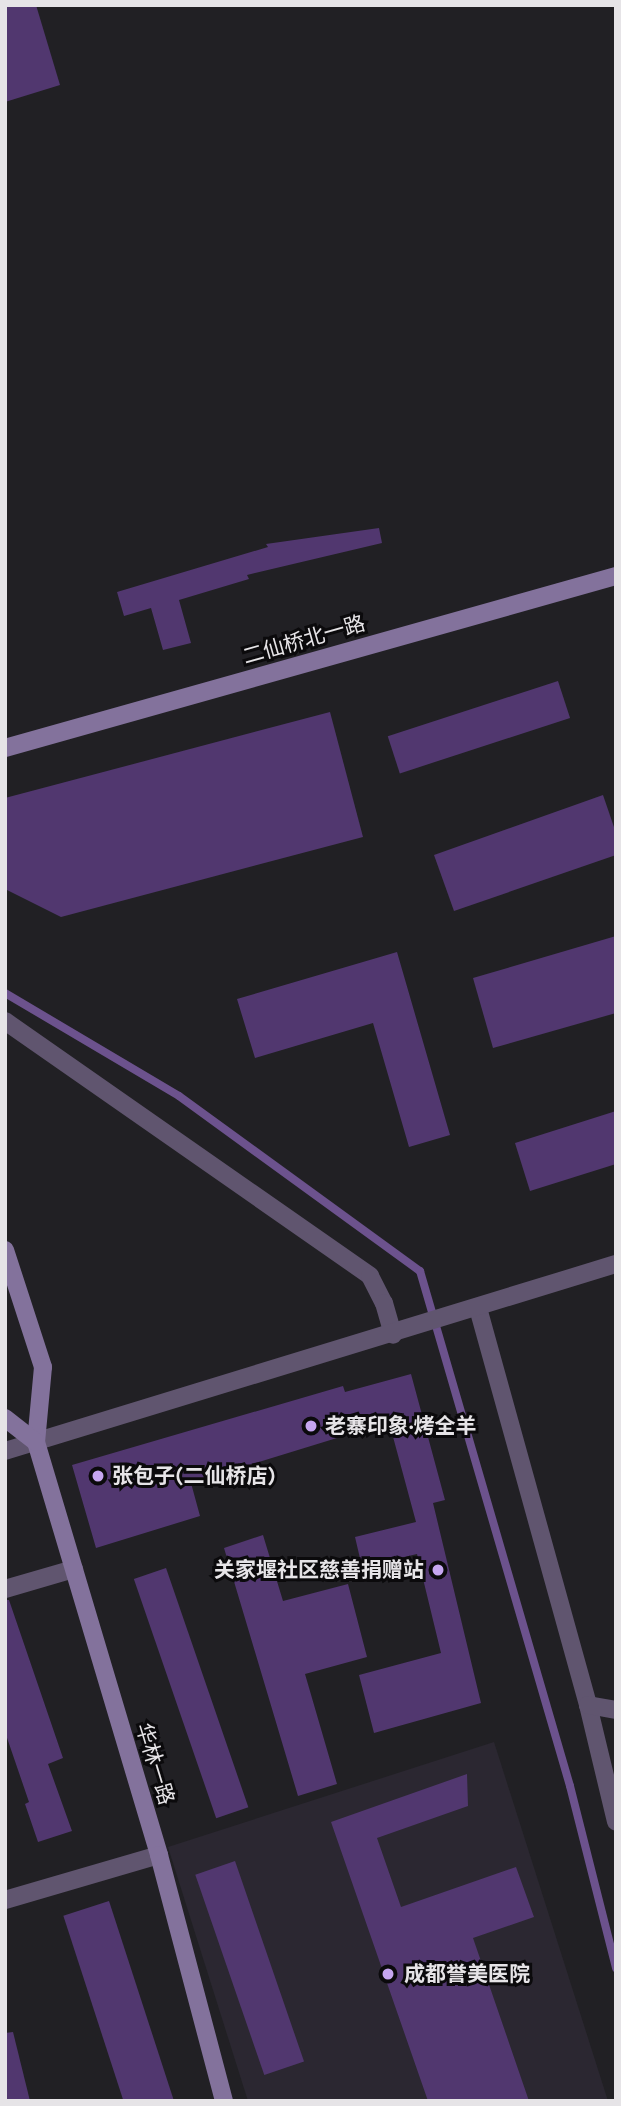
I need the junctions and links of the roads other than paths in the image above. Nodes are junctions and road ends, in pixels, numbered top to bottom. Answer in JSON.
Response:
{"nodes":[{"id":1,"x":616,"y":576,"type":"edge"},
{"id":2,"x":5,"y":748,"type":"edge"},
{"id":3,"x":5,"y":1021,"type":"edge"},
{"id":4,"x":5,"y":1250,"type":"edge"},
{"id":5,"x":616,"y":1264,"type":"edge"},
{"id":6,"x":470,"y":1310,"type":"junction"},
{"id":7,"x":399,"y":1333,"type":"junction"},
{"id":8,"x":5,"y":1418,"type":"edge"},
{"id":9,"x":36,"y":1442,"type":"junction"},
{"id":10,"x":5,"y":1451,"type":"edge"},
{"id":11,"x":74,"y":1569,"type":"junction"},
{"id":12,"x":5,"y":1589,"type":"edge"},
{"id":13,"x":588,"y":1706,"type":"junction"},
{"id":14,"x":616,"y":1710,"type":"edge"},
{"id":15,"x":616,"y":1822,"type":"edge"},
{"id":16,"x":159,"y":1855,"type":"junction"},
{"id":17,"x":5,"y":1900,"type":"edge"},
{"id":18,"x":224,"y":2101,"type":"edge"}],
"edges":[{"from":1,"to":2,"type":"street","name":"二仙桥北一路"},
{"from":3,"to":7,"type":"street"},
{"from":4,"to":9,"type":"street"},
{"from":5,"to":6,"type":"street"},
{"from":6,"to":7,"type":"street"},
{"from":6,"to":13,"type":"street"},
{"from":7,"to":9,"type":"street"},
{"from":8,"to":9,"type":"street"},
{"from":9,"to":10,"type":"street"},
{"from":9,"to":11,"type":"street","name":"华林一路"},
{"from":11,"to":12,"type":"street"},
{"from":11,"to":16,"type":"street","name":"华林一路"},
{"from":13,"to":14,"type":"street"},
{"from":13,"to":15,"type":"street"},
{"from":16,"to":17,"type":"street"},
{"from":16,"to":18,"type":"street","name":"华林一路"}]}
